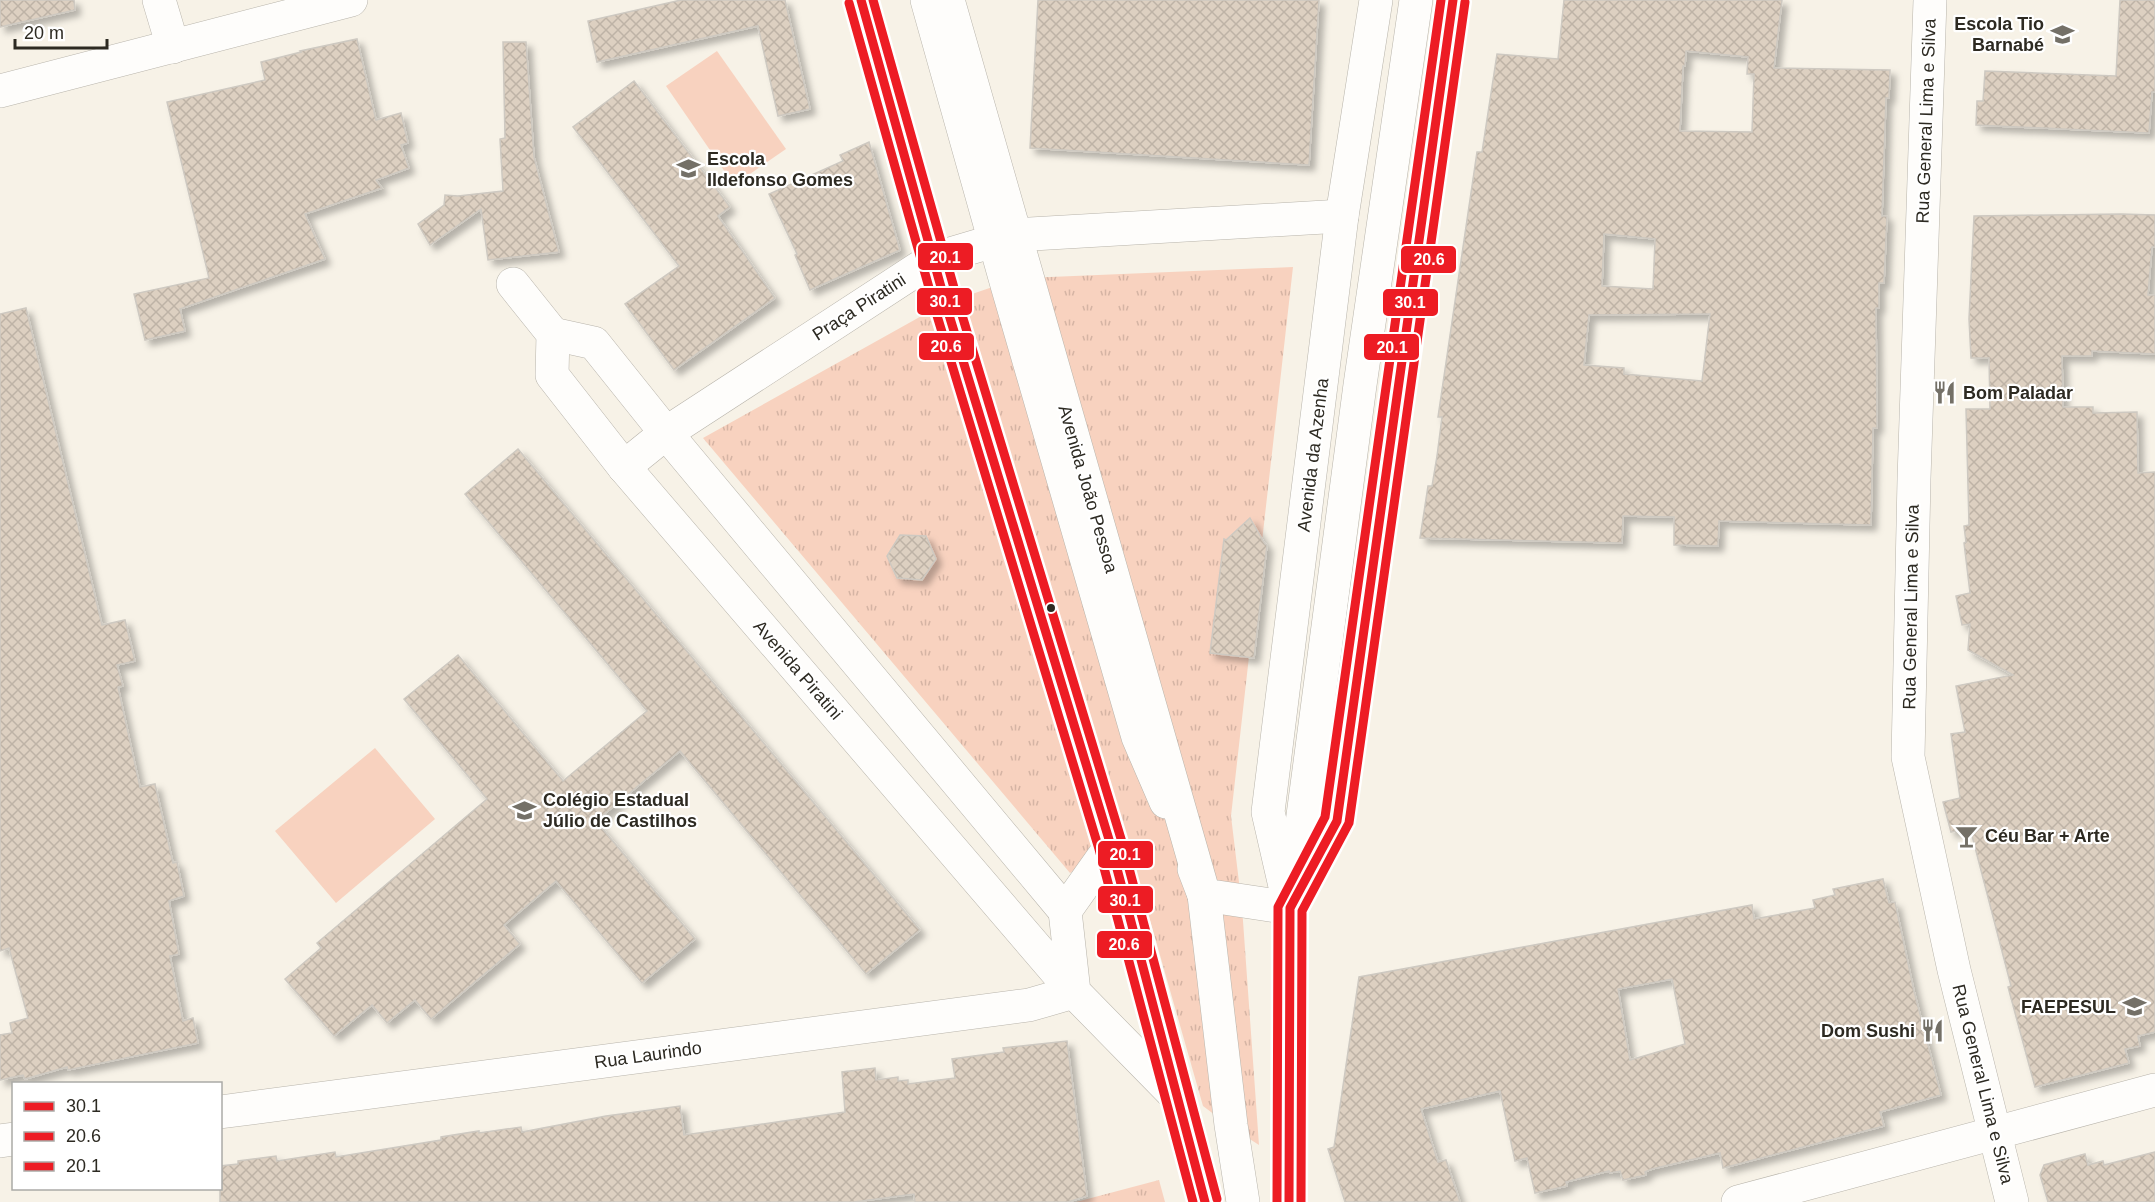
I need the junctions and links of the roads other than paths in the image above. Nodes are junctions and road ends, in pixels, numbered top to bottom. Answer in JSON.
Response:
{"nodes":[{"id":1,"x":159,"y":0,"type":"edge"},
{"id":2,"x":351,"y":0,"type":"edge"},
{"id":3,"x":861,"y":0,"type":"edge"},
{"id":4,"x":927,"y":0,"type":"edge"},
{"id":5,"x":948,"y":0,"type":"edge"},
{"id":6,"x":1376,"y":0,"type":"edge"},
{"id":7,"x":1416,"y":0,"type":"edge"},
{"id":8,"x":1453,"y":0,"type":"edge"},
{"id":9,"x":1930,"y":0,"type":"edge"},
{"id":10,"x":173,"y":47,"type":"junction"},
{"id":11,"x":0,"y":92,"type":"edge"},
{"id":12,"x":1342,"y":216,"type":"junction"},
{"id":13,"x":1004,"y":238,"type":"junction"},
{"id":14,"x":933,"y":259,"type":"junction"},
{"id":15,"x":513,"y":284,"type":"dead end"},
{"id":16,"x":553,"y":334,"type":"junction"},
{"id":17,"x":666,"y":433,"type":"junction"},
{"id":18,"x":624,"y":467,"type":"junction"},
{"id":19,"x":1111,"y":846,"type":"junction"},
{"id":20,"x":1204,"y":895,"type":"junction"},
{"id":21,"x":1290,"y":908,"type":"junction"},
{"id":22,"x":1065,"y":911,"type":"junction"},
{"id":23,"x":1074,"y":992,"type":"junction"},
{"id":24,"x":2155,"y":1090,"type":"edge"},
{"id":25,"x":1176,"y":1096,"type":"junction"},
{"id":26,"x":222,"y":1112,"type":"edge"},
{"id":27,"x":1231,"y":1125,"type":"junction"},
{"id":28,"x":1996,"y":1133,"type":"junction"},
{"id":29,"x":1205,"y":1202,"type":"edge"},
{"id":30,"x":1234,"y":1202,"type":"edge"},
{"id":31,"x":1243,"y":1202,"type":"edge"},
{"id":32,"x":1289,"y":1202,"type":"edge"},
{"id":33,"x":1738,"y":1202,"type":"edge"},
{"id":34,"x":2012,"y":1202,"type":"edge"}],
"edges":[{"from":1,"to":10,"type":"street"},
{"from":2,"to":10,"type":"street"},
{"from":3,"to":14,"type":"street"},
{"from":4,"to":13,"type":"street"},
{"from":5,"to":13,"type":"street","name":"Avenida João Pessoa"},
{"from":6,"to":12,"type":"street","name":"Avenida da Azenha"},
{"from":7,"to":21,"type":"street"},
{"from":8,"to":21,"type":"street","name":"Avenida da Azenha"},
{"from":9,"to":28,"type":"street","name":"Rua General Lima e Silva"},
{"from":10,"to":11,"type":"street"},
{"from":12,"to":13,"type":"street","name":"Praça Piratini"},
{"from":12,"to":21,"type":"street","name":"Avenida da Azenha"},
{"from":13,"to":14,"type":"street","name":"Praça Piratini"},
{"from":13,"to":20,"type":"street","name":"Avenida João Pessoa"},
{"from":14,"to":17,"type":"street","name":"Praça Piratini"},
{"from":14,"to":19,"type":"street"},
{"from":15,"to":16,"type":"street"},
{"from":16,"to":17,"type":"street"},
{"from":16,"to":18,"type":"street","name":"Avenida Piratini"},
{"from":17,"to":18,"type":"street","name":"Praça Piratini"},
{"from":17,"to":22,"type":"street"},
{"from":18,"to":23,"type":"street","name":"Avenida Piratini"},
{"from":19,"to":22,"type":"street"},
{"from":19,"to":25,"type":"street"},
{"from":20,"to":21,"type":"street"},
{"from":20,"to":27,"type":"street","name":"Avenida João Pessoa"},
{"from":21,"to":32,"type":"street","name":"Avenida da Azenha"},
{"from":22,"to":23,"type":"street"},
{"from":23,"to":25,"type":"street","name":"Avenida Piratini"},
{"from":23,"to":26,"type":"street","name":"Rua Laurindo"},
{"from":24,"to":28,"type":"street"},
{"from":25,"to":29,"type":"street"},
{"from":27,"to":30,"type":"street"},
{"from":27,"to":31,"type":"street"},
{"from":28,"to":33,"type":"street"},
{"from":28,"to":34,"type":"street","name":"Rua General Lima e Silva"}]}
